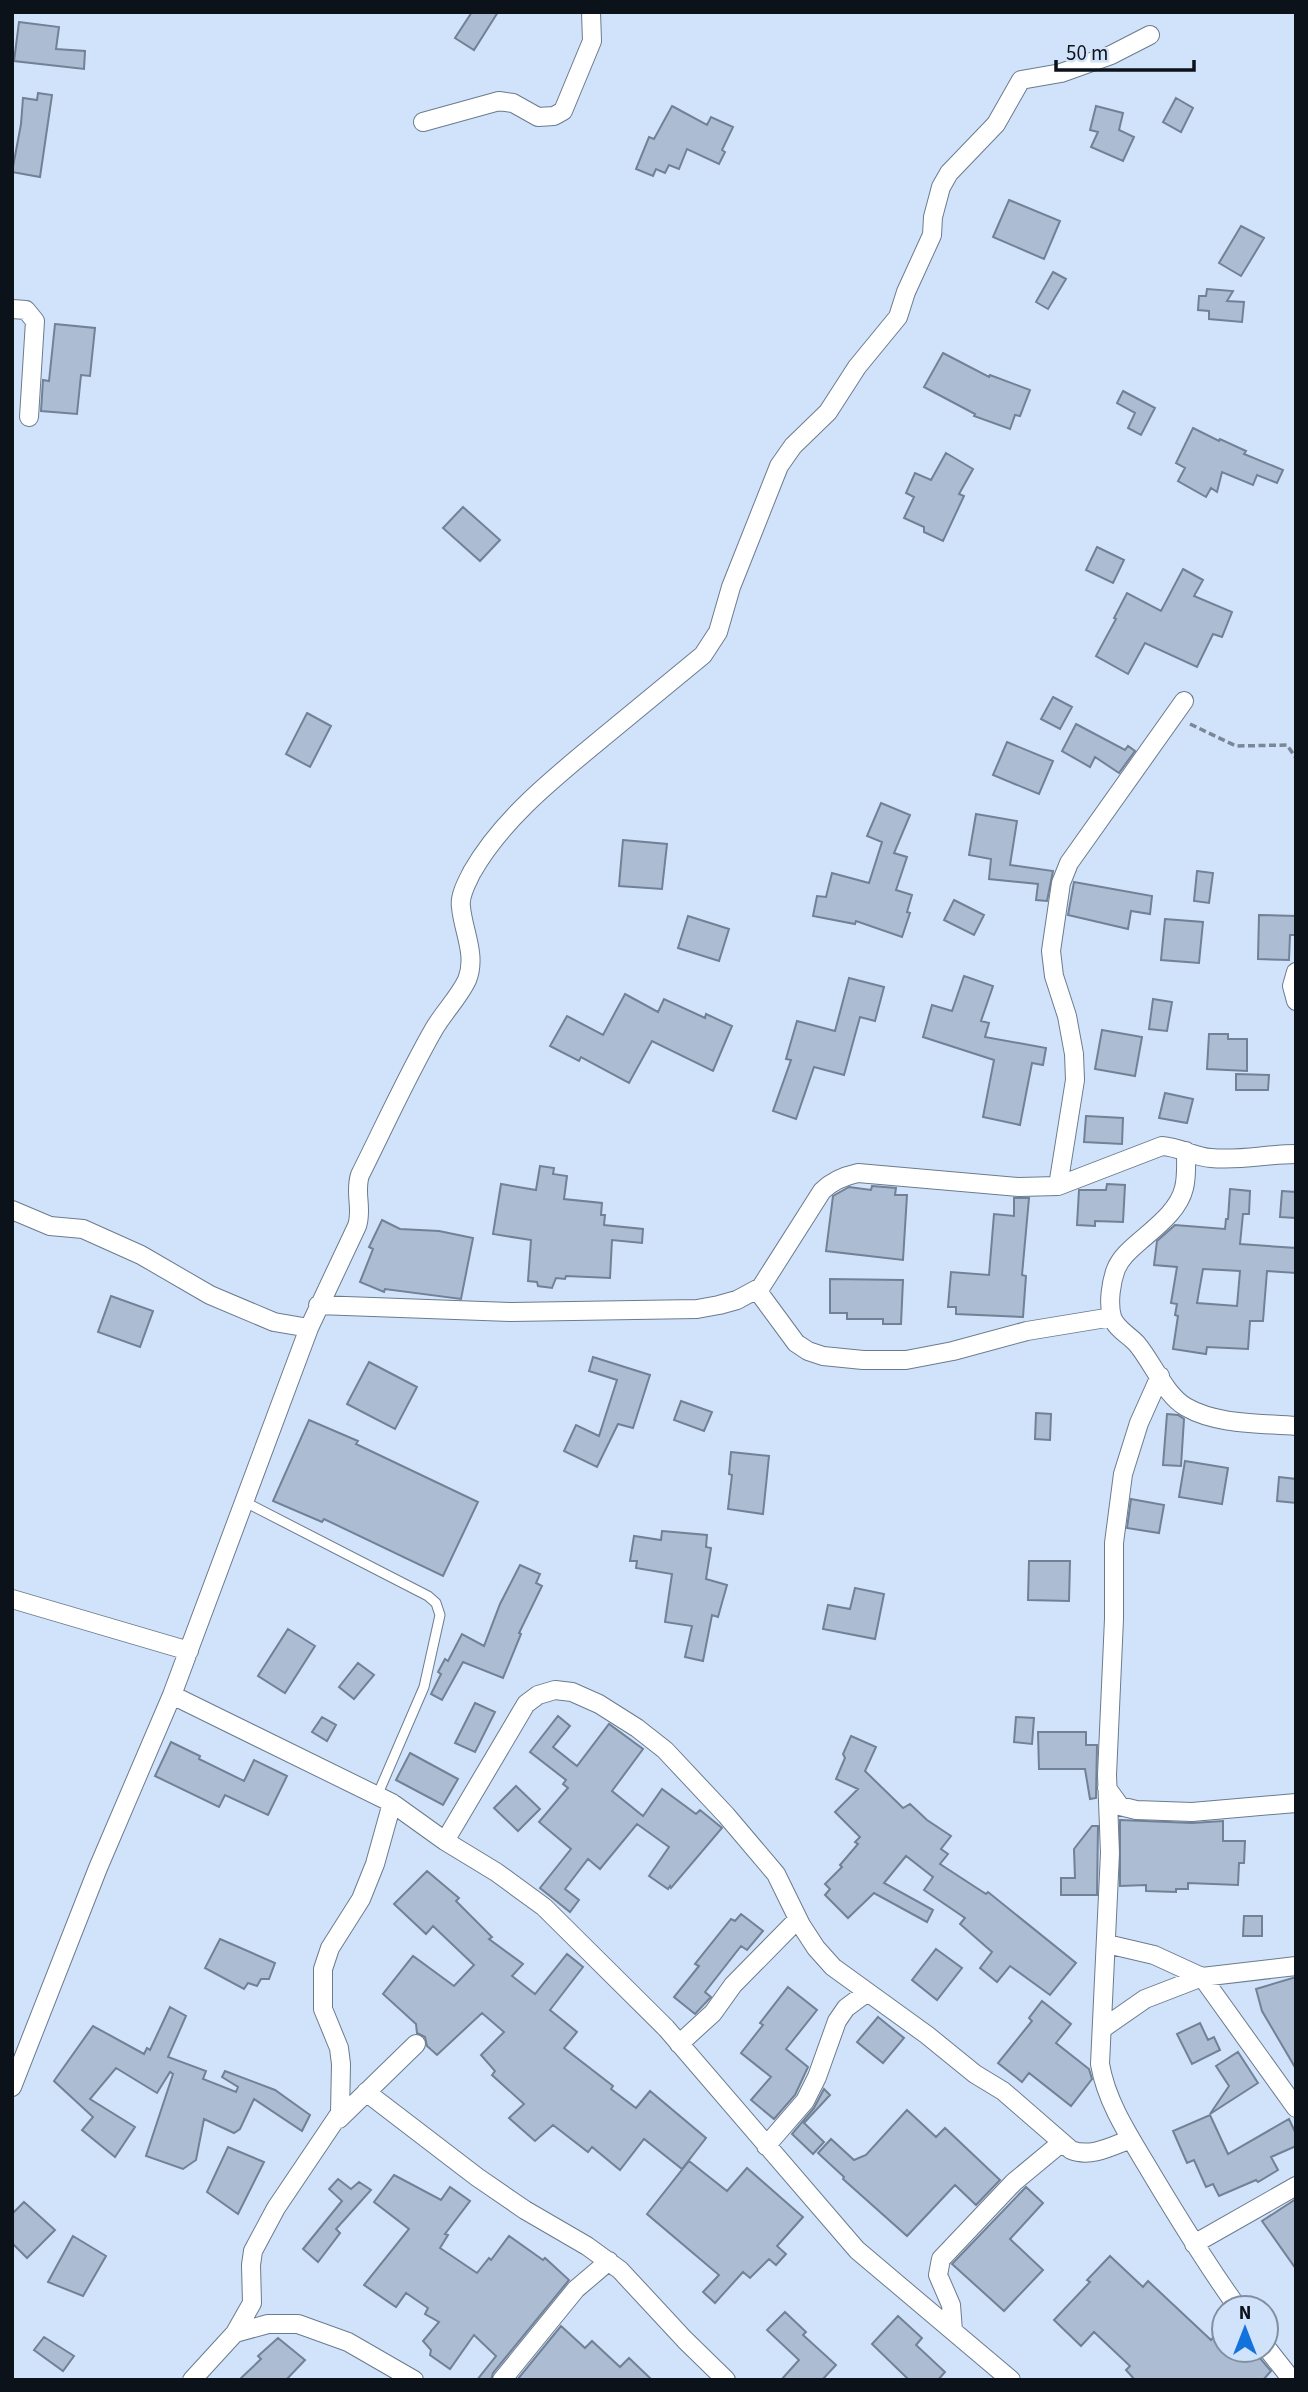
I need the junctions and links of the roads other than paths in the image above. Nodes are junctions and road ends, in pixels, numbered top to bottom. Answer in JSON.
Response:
{"nodes":[{"id":1,"x":591,"y":12,"type":"edge"},
{"id":2,"x":1150,"y":35,"type":"dead end"},
{"id":3,"x":423,"y":122,"type":"dead end"},
{"id":4,"x":12,"y":309,"type":"edge"},
{"id":5,"x":29,"y":417,"type":"dead end"},
{"id":6,"x":1184,"y":701,"type":"dead end"},
{"id":7,"x":1296,"y":972,"type":"edge"},
{"id":8,"x":1296,"y":1001,"type":"edge"},
{"id":9,"x":1186,"y":1151,"type":"junction"},
{"id":10,"x":1296,"y":1154,"type":"edge"},
{"id":11,"x":1058,"y":1186,"type":"junction"},
{"id":12,"x":12,"y":1210,"type":"edge"},
{"id":13,"x":757,"y":1290,"type":"junction"},
{"id":14,"x":318,"y":1305,"type":"junction"},
{"id":15,"x":1112,"y":1317,"type":"junction"},
{"id":16,"x":309,"y":1328,"type":"junction"},
{"id":17,"x":1160,"y":1376,"type":"junction"},
{"id":18,"x":1296,"y":1426,"type":"edge"},
{"id":19,"x":245,"y":1502,"type":"junction"},
{"id":20,"x":12,"y":1599,"type":"edge"},
{"id":21,"x":189,"y":1651,"type":"junction"},
{"id":22,"x":172,"y":1695,"type":"junction"},
{"id":23,"x":1107,"y":1788,"type":"junction"},
{"id":24,"x":385,"y":1800,"type":"junction"},
{"id":25,"x":1296,"y":1803,"type":"edge"},
{"id":26,"x":444,"y":1841,"type":"junction"},
{"id":27,"x":798,"y":1919,"type":"junction"},
{"id":28,"x":1107,"y":1944,"type":"junction"},
{"id":29,"x":1296,"y":1966,"type":"edge"},
{"id":30,"x":1202,"y":1977,"type":"junction"},
{"id":31,"x":866,"y":1993,"type":"junction"},
{"id":32,"x":1102,"y":2029,"type":"junction"},
{"id":33,"x":416,"y":2044,"type":"dead end"},
{"id":34,"x":679,"y":2044,"type":"junction"},
{"id":35,"x":12,"y":2087,"type":"edge"},
{"id":36,"x":366,"y":2092,"type":"junction"},
{"id":37,"x":1296,"y":2108,"type":"edge"},
{"id":38,"x":336,"y":2121,"type":"junction"},
{"id":39,"x":1131,"y":2139,"type":"junction"},
{"id":40,"x":1061,"y":2143,"type":"junction"},
{"id":41,"x":766,"y":2146,"type":"junction"},
{"id":42,"x":1296,"y":2186,"type":"edge"},
{"id":43,"x":1194,"y":2244,"type":"junction"},
{"id":44,"x":609,"y":2261,"type":"junction"},
{"id":45,"x":1228,"y":2294,"type":"edge"},
{"id":46,"x":953,"y":2331,"type":"junction"},
{"id":47,"x":235,"y":2333,"type":"junction"},
{"id":48,"x":1279,"y":2364,"type":"edge"},
{"id":49,"x":192,"y":2380,"type":"edge"},
{"id":50,"x":414,"y":2380,"type":"edge"},
{"id":51,"x":502,"y":2380,"type":"edge"},
{"id":52,"x":726,"y":2380,"type":"edge"},
{"id":53,"x":1011,"y":2380,"type":"edge"},
{"id":54,"x":1292,"y":2380,"type":"edge"}],
"edges":[{"from":1,"to":3,"type":"street"},
{"from":2,"to":14,"type":"street"},
{"from":4,"to":5,"type":"street"},
{"from":6,"to":11,"type":"street"},
{"from":7,"to":8,"type":"street"},
{"from":9,"to":10,"type":"street"},
{"from":9,"to":11,"type":"street"},
{"from":9,"to":15,"type":"street"},
{"from":11,"to":13,"type":"street"},
{"from":12,"to":16,"type":"street"},
{"from":13,"to":14,"type":"street"},
{"from":13,"to":15,"type":"street"},
{"from":14,"to":16,"type":"street"},
{"from":15,"to":17,"type":"street"},
{"from":16,"to":19,"type":"street"},
{"from":17,"to":18,"type":"street"},
{"from":17,"to":23,"type":"street"},
{"from":19,"to":21,"type":"street"},
{"from":19,"to":24,"type":"lane"},
{"from":20,"to":21,"type":"street"},
{"from":21,"to":22,"type":"street"},
{"from":22,"to":24,"type":"street"},
{"from":22,"to":35,"type":"street"},
{"from":23,"to":25,"type":"street"},
{"from":23,"to":28,"type":"street"},
{"from":24,"to":26,"type":"street"},
{"from":24,"to":38,"type":"street"},
{"from":26,"to":27,"type":"street"},
{"from":26,"to":34,"type":"street"},
{"from":27,"to":31,"type":"street"},
{"from":27,"to":34,"type":"street"},
{"from":28,"to":30,"type":"street"},
{"from":28,"to":32,"type":"street"},
{"from":29,"to":30,"type":"street"},
{"from":30,"to":32,"type":"street"},
{"from":30,"to":37,"type":"street"},
{"from":31,"to":40,"type":"street"},
{"from":31,"to":41,"type":"street"},
{"from":32,"to":39,"type":"street"},
{"from":33,"to":36,"type":"street"},
{"from":34,"to":41,"type":"street"},
{"from":36,"to":38,"type":"street"},
{"from":36,"to":44,"type":"street"},
{"from":38,"to":47,"type":"street"},
{"from":39,"to":40,"type":"street"},
{"from":39,"to":43,"type":"street"},
{"from":40,"to":46,"type":"street"},
{"from":41,"to":46,"type":"street"},
{"from":42,"to":43,"type":"street"},
{"from":43,"to":45,"type":"street"},
{"from":44,"to":51,"type":"street"},
{"from":44,"to":52,"type":"street"},
{"from":46,"to":53,"type":"street"},
{"from":47,"to":49,"type":"street"},
{"from":47,"to":50,"type":"street"},
{"from":48,"to":54,"type":"street"}]}
